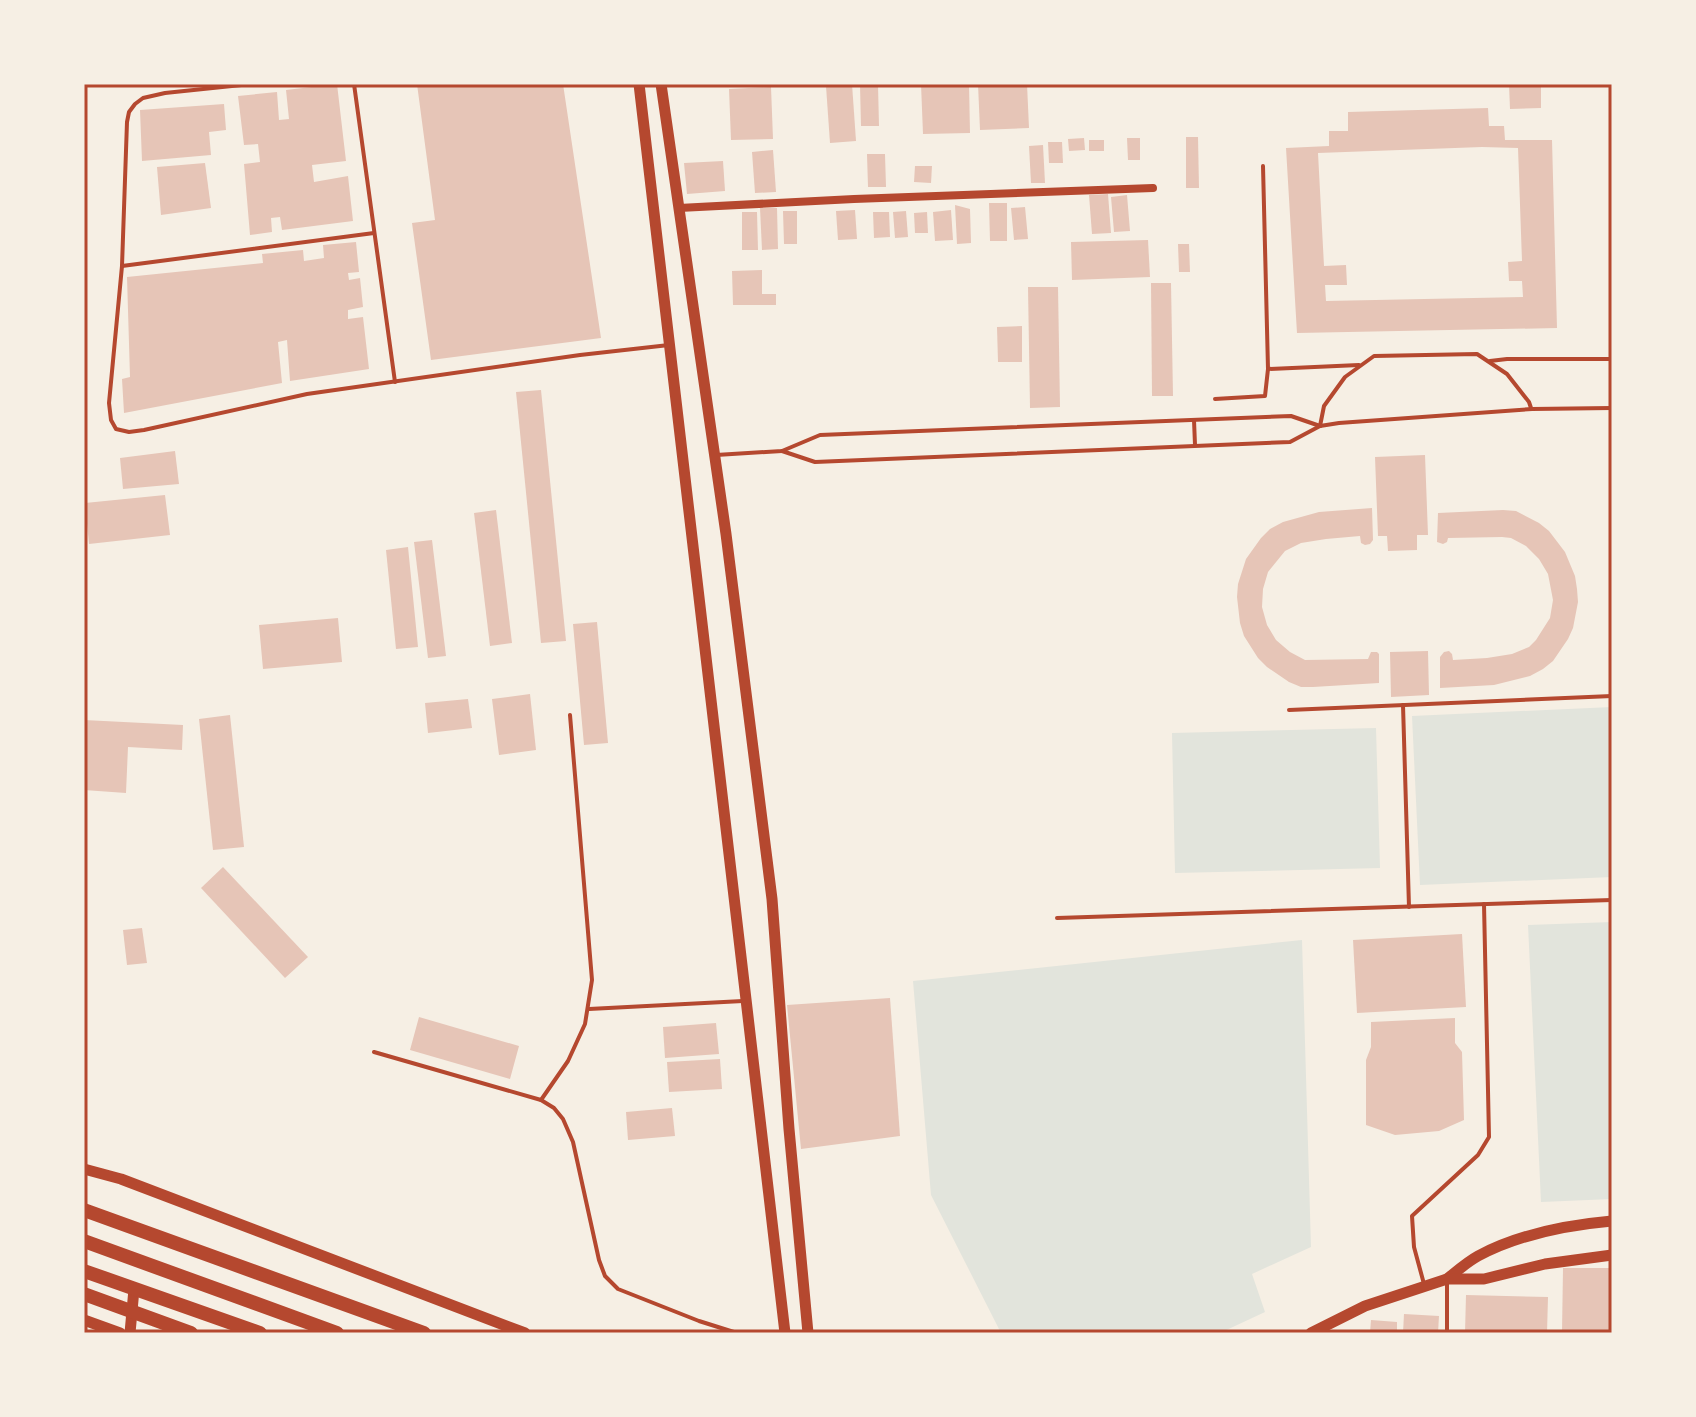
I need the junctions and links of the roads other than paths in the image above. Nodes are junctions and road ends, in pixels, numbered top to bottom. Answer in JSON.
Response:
{"nodes":[{"id":1,"x":251,"y":84,"type":"edge"},
{"id":2,"x":354,"y":84,"type":"edge"},
{"id":3,"x":639,"y":84,"type":"edge"},
{"id":4,"x":661,"y":84,"type":"edge"},
{"id":5,"x":1611,"y":84,"type":"edge"},
{"id":6,"x":1263,"y":166,"type":"dead end"},
{"id":7,"x":1153,"y":188,"type":"dead end"},
{"id":8,"x":679,"y":208,"type":"junction"},
{"id":9,"x":374,"y":233,"type":"junction"},
{"id":10,"x":1612,"y":235,"type":"edge"},
{"id":11,"x":122,"y":266,"type":"junction"},
{"id":12,"x":669,"y":345,"type":"junction"},
{"id":13,"x":1612,"y":359,"type":"edge"},
{"id":14,"x":1488,"y":361,"type":"junction"},
{"id":15,"x":1362,"y":365,"type":"junction"},
{"id":16,"x":1268,"y":369,"type":"junction"},
{"id":17,"x":395,"y":382,"type":"junction"},
{"id":18,"x":1215,"y":399,"type":"dead end"},
{"id":19,"x":1612,"y":408,"type":"edge"},
{"id":20,"x":1532,"y":409,"type":"junction"},
{"id":21,"x":1194,"y":420,"type":"junction"},
{"id":22,"x":1320,"y":426,"type":"junction"},
{"id":23,"x":1195,"y":446,"type":"junction"},
{"id":24,"x":782,"y":451,"type":"junction"},
{"id":25,"x":715,"y":455,"type":"junction"},
{"id":26,"x":1612,"y":696,"type":"edge"},
{"id":27,"x":1403,"y":705,"type":"junction"},
{"id":28,"x":1289,"y":710,"type":"dead end"},
{"id":29,"x":570,"y":715,"type":"dead end"},
{"id":30,"x":1612,"y":900,"type":"edge"},
{"id":31,"x":1484,"y":904,"type":"junction"},
{"id":32,"x":1409,"y":907,"type":"junction"},
{"id":33,"x":1057,"y":918,"type":"dead end"},
{"id":34,"x":746,"y":1000,"type":"junction"},
{"id":35,"x":589,"y":1009,"type":"junction"},
{"id":36,"x":374,"y":1052,"type":"dead end"},
{"id":37,"x":541,"y":1100,"type":"junction"},
{"id":38,"x":84,"y":1169,"type":"edge"},
{"id":39,"x":84,"y":1210,"type":"edge"},
{"id":40,"x":1612,"y":1221,"type":"edge"},
{"id":41,"x":84,"y":1241,"type":"edge"},
{"id":42,"x":1612,"y":1255,"type":"edge"},
{"id":43,"x":84,"y":1271,"type":"edge"},
{"id":44,"x":1447,"y":1279,"type":"junction"},
{"id":45,"x":1425,"y":1286,"type":"junction"},
{"id":46,"x":134,"y":1289,"type":"junction"},
{"id":47,"x":84,"y":1294,"type":"edge"},
{"id":48,"x":84,"y":1320,"type":"edge"},
{"id":49,"x":120,"y":1333,"type":"edge"},
{"id":50,"x":130,"y":1333,"type":"edge"},
{"id":51,"x":191,"y":1333,"type":"edge"},
{"id":52,"x":260,"y":1333,"type":"edge"},
{"id":53,"x":337,"y":1333,"type":"edge"},
{"id":54,"x":424,"y":1333,"type":"edge"},
{"id":55,"x":525,"y":1333,"type":"edge"},
{"id":56,"x":737,"y":1333,"type":"edge"},
{"id":57,"x":785,"y":1333,"type":"edge"},
{"id":58,"x":808,"y":1333,"type":"edge"},
{"id":59,"x":1311,"y":1333,"type":"edge"},
{"id":60,"x":1447,"y":1333,"type":"edge"}],
"edges":[{"from":1,"to":11,"type":"lane"},
{"from":2,"to":9,"type":"lane"},
{"from":3,"to":12,"type":"street"},
{"from":4,"to":8,"type":"street"},
{"from":5,"to":10,"type":"lane"},
{"from":6,"to":16,"type":"lane"},
{"from":7,"to":8,"type":"street"},
{"from":8,"to":25,"type":"street"},
{"from":9,"to":11,"type":"lane"},
{"from":9,"to":17,"type":"lane"},
{"from":11,"to":17,"type":"lane"},
{"from":12,"to":17,"type":"lane"},
{"from":12,"to":34,"type":"street"},
{"from":13,"to":14,"type":"lane"},
{"from":14,"to":15,"type":"lane"},
{"from":14,"to":20,"type":"lane"},
{"from":15,"to":16,"type":"lane"},
{"from":15,"to":22,"type":"lane"},
{"from":16,"to":18,"type":"lane"},
{"from":19,"to":20,"type":"lane"},
{"from":20,"to":22,"type":"lane"},
{"from":21,"to":22,"type":"lane"},
{"from":21,"to":23,"type":"lane"},
{"from":21,"to":24,"type":"lane"},
{"from":22,"to":23,"type":"lane"},
{"from":23,"to":24,"type":"lane"},
{"from":24,"to":25,"type":"lane"},
{"from":25,"to":58,"type":"street"},
{"from":26,"to":27,"type":"lane"},
{"from":27,"to":28,"type":"lane"},
{"from":27,"to":32,"type":"lane"},
{"from":29,"to":35,"type":"lane"},
{"from":30,"to":31,"type":"lane"},
{"from":31,"to":32,"type":"lane"},
{"from":31,"to":45,"type":"lane"},
{"from":32,"to":33,"type":"lane"},
{"from":34,"to":35,"type":"lane"},
{"from":34,"to":57,"type":"street"},
{"from":35,"to":37,"type":"lane"},
{"from":36,"to":37,"type":"lane"},
{"from":37,"to":56,"type":"lane"},
{"from":38,"to":55,"type":"street"},
{"from":39,"to":54,"type":"main road"},
{"from":40,"to":44,"type":"street"},
{"from":41,"to":53,"type":"main road"},
{"from":42,"to":44,"type":"street"},
{"from":43,"to":46,"type":"main road"},
{"from":44,"to":45,"type":"street"},
{"from":44,"to":60,"type":"lane"},
{"from":45,"to":59,"type":"street"},
{"from":46,"to":50,"type":"street"},
{"from":46,"to":52,"type":"main road"},
{"from":47,"to":51,"type":"main road"},
{"from":48,"to":49,"type":"street"}]}
